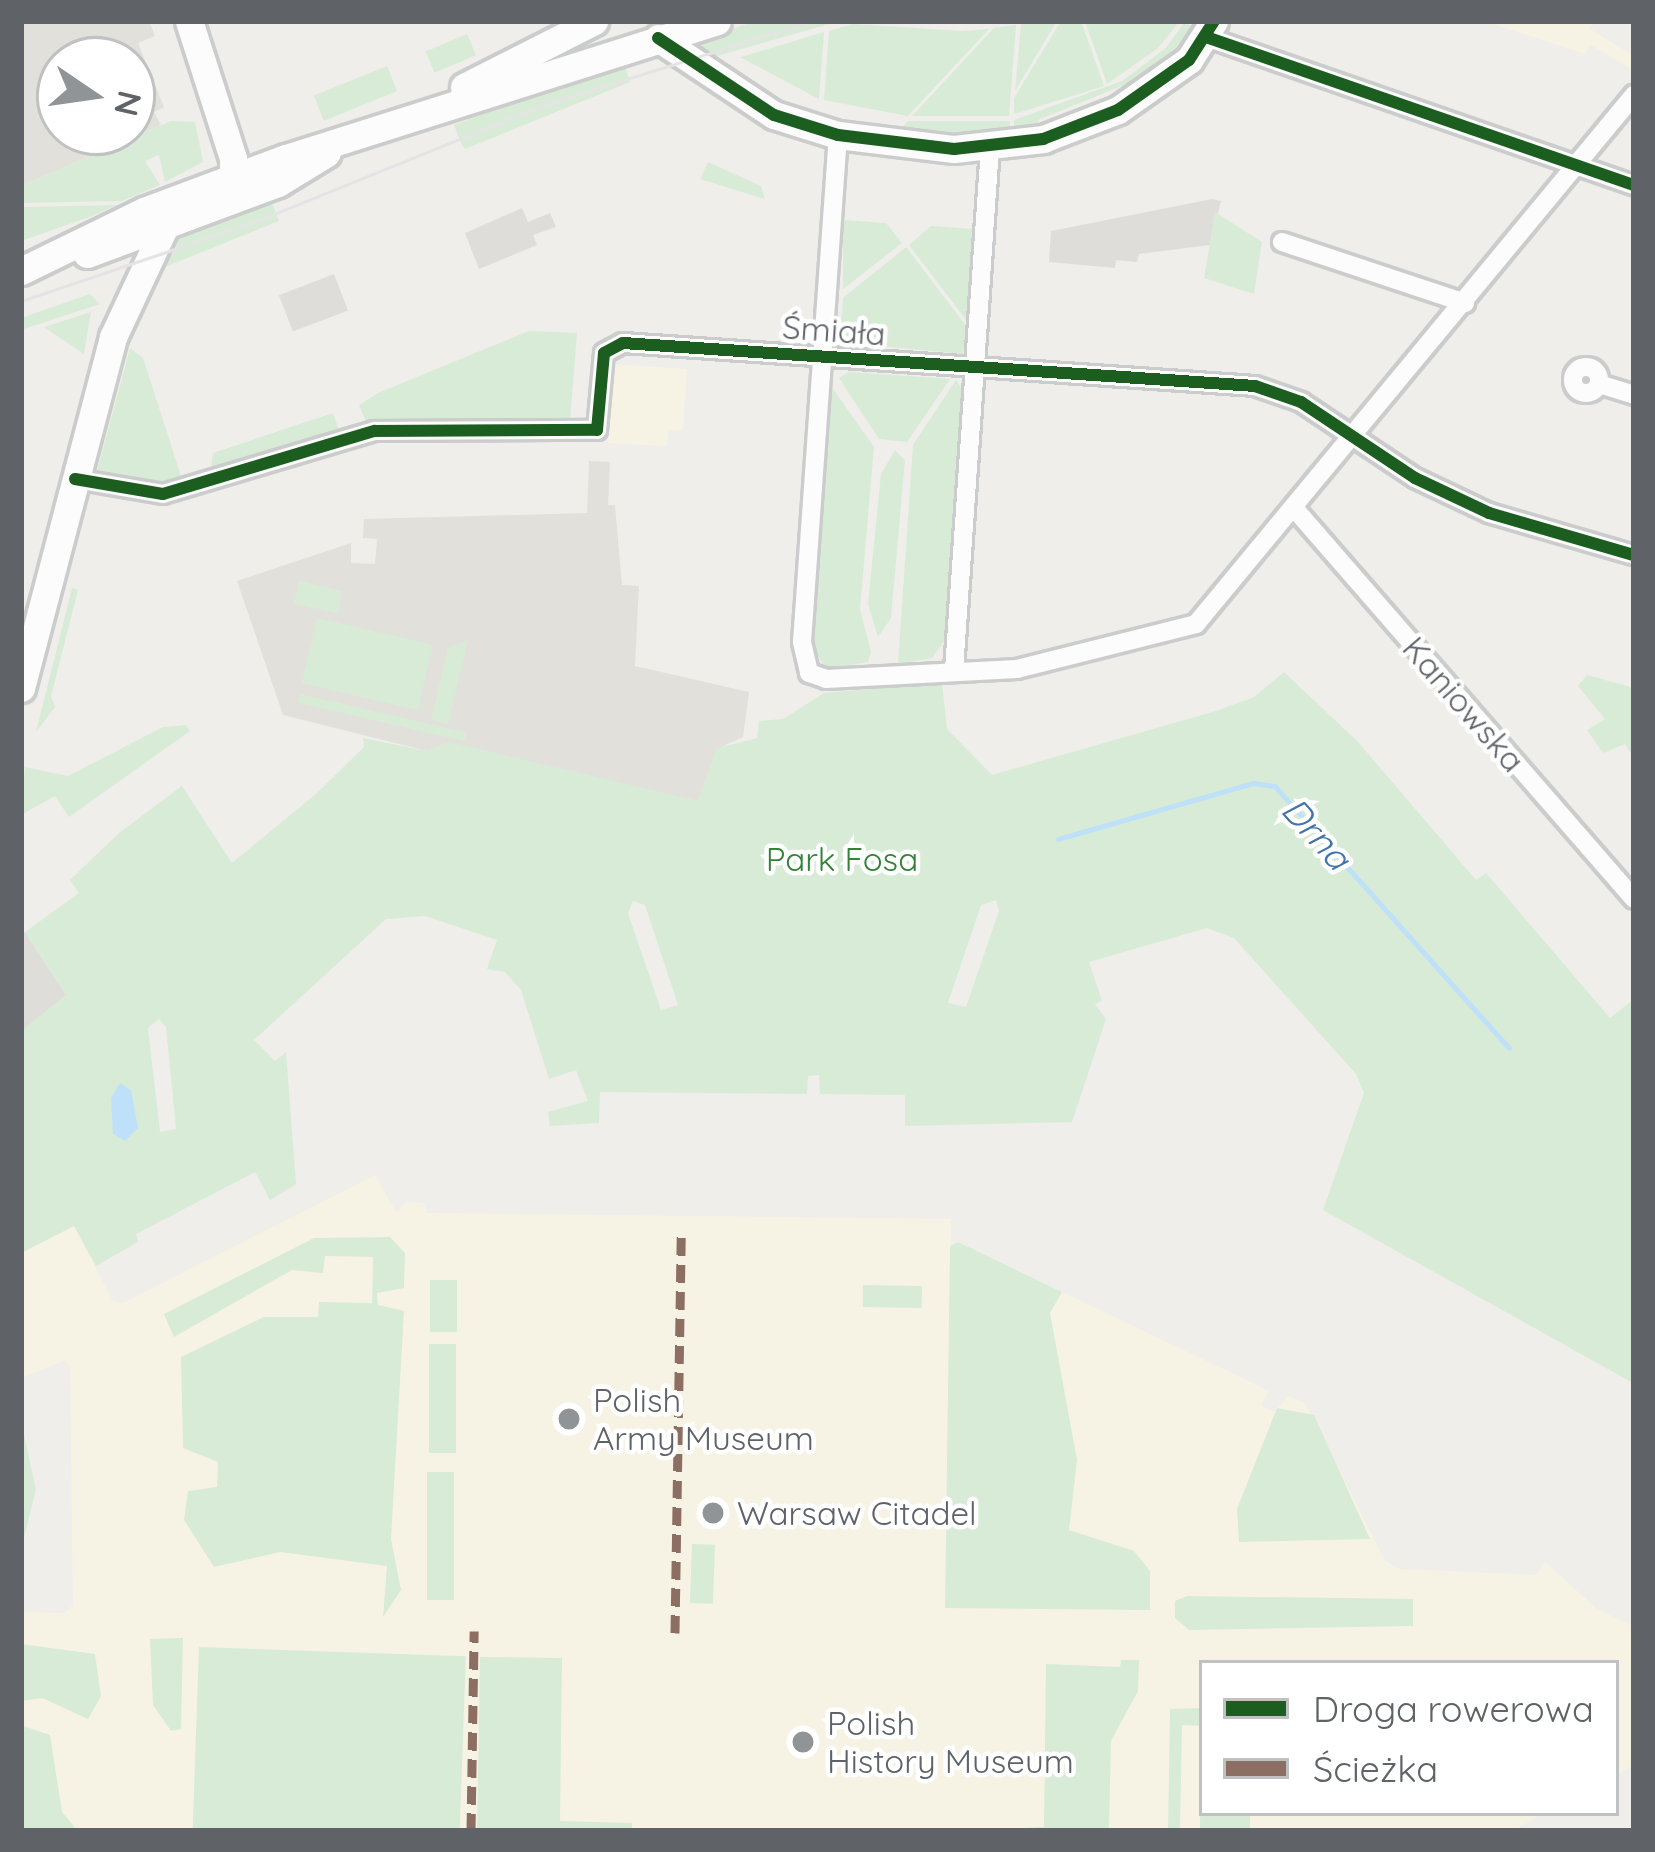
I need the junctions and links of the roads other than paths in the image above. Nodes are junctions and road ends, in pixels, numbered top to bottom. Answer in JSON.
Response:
{"nodes":[{"id":1,"x":189,"y":21,"type":"edge"},
{"id":2,"x":701,"y":22,"type":"edge"},
{"id":3,"x":583,"y":25,"type":"edge"},
{"id":4,"x":1210,"y":29,"type":"edge"},
{"id":5,"x":658,"y":38,"type":"junction"},
{"id":6,"x":576,"y":65,"type":"junction"},
{"id":7,"x":1634,"y":95,"type":"edge"},
{"id":8,"x":413,"y":115,"type":"junction"},
{"id":9,"x":838,"y":135,"type":"junction"},
{"id":10,"x":990,"y":147,"type":"junction"},
{"id":11,"x":1579,"y":165,"type":"junction"},
{"id":12,"x":1634,"y":185,"type":"edge"},
{"id":13,"x":233,"y":189,"type":"junction"},
{"id":14,"x":163,"y":218,"type":"junction"},
{"id":15,"x":135,"y":238,"type":"junction"},
{"id":16,"x":1282,"y":242,"type":"dead end"},
{"id":17,"x":65,"y":255,"type":"junction"},
{"id":18,"x":21,"y":271,"type":"edge"},
{"id":19,"x":1465,"y":303,"type":"junction"},
{"id":20,"x":113,"y":337,"type":"junction"},
{"id":21,"x":823,"y":356,"type":"junction"},
{"id":22,"x":974,"y":367,"type":"junction"},
{"id":23,"x":1599,"y":383,"type":"dead end"},
{"id":24,"x":1634,"y":395,"type":"edge"},
{"id":25,"x":1355,"y":435,"type":"junction"},
{"id":26,"x":75,"y":479,"type":"junction"},
{"id":27,"x":1294,"y":508,"type":"junction"},
{"id":28,"x":1634,"y":555,"type":"edge"},
{"id":29,"x":954,"y":670,"type":"junction"},
{"id":30,"x":21,"y":688,"type":"edge"},
{"id":31,"x":1634,"y":899,"type":"edge"}],
"edges":[{"from":1,"to":13,"type":"street"},
{"from":2,"to":5,"type":"street"},
{"from":3,"to":6,"type":"street"},
{"from":3,"to":8,"type":"street"},
{"from":4,"to":10,"type":"street"},
{"from":4,"to":11,"type":"street"},
{"from":5,"to":6,"type":"street"},
{"from":5,"to":9,"type":"street"},
{"from":6,"to":8,"type":"street"},
{"from":7,"to":11,"type":"street"},
{"from":8,"to":13,"type":"street"},
{"from":9,"to":10,"type":"street"},
{"from":9,"to":21,"type":"street"},
{"from":10,"to":22,"type":"street"},
{"from":11,"to":12,"type":"street"},
{"from":11,"to":19,"type":"street"},
{"from":13,"to":14,"type":"street"},
{"from":14,"to":15,"type":"street"},
{"from":14,"to":17,"type":"street"},
{"from":14,"to":20,"type":"street"},
{"from":15,"to":17,"type":"street"},
{"from":15,"to":20,"type":"street"},
{"from":16,"to":19,"type":"street"},
{"from":17,"to":18,"type":"street"},
{"from":19,"to":25,"type":"street"},
{"from":20,"to":26,"type":"street"},
{"from":21,"to":22,"type":"street","name":"Śmiała"},
{"from":21,"to":26,"type":"street","name":"Śmiała"},
{"from":21,"to":29,"type":"street"},
{"from":22,"to":25,"type":"street","name":"Śmiała"},
{"from":22,"to":29,"type":"street"},
{"from":23,"to":24,"type":"street"},
{"from":25,"to":27,"type":"street"},
{"from":25,"to":28,"type":"street","name":"Śmiała"},
{"from":26,"to":30,"type":"street"},
{"from":27,"to":29,"type":"street"},
{"from":27,"to":31,"type":"street","name":"Kaniowska"}]}
